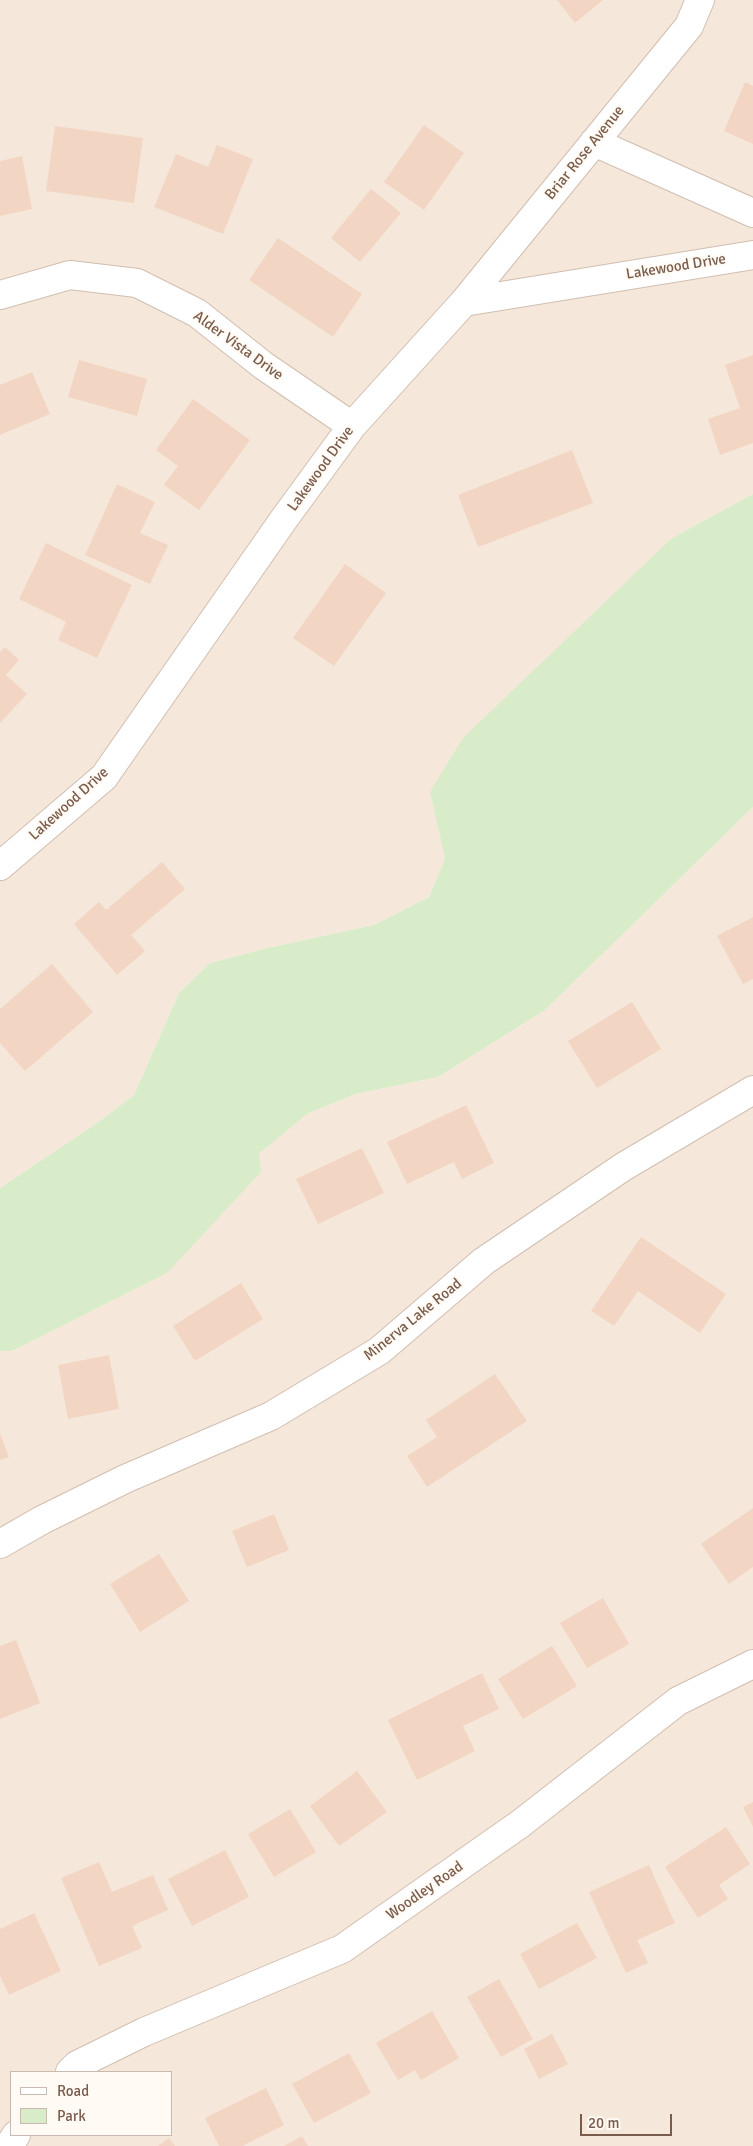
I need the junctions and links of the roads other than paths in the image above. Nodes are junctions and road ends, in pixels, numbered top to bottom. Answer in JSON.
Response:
{"nodes":[{"id":1,"x":700,"y":0,"type":"edge"},
{"id":2,"x":594,"y":142,"type":"junction"},
{"id":3,"x":753,"y":213,"type":"edge"},
{"id":4,"x":753,"y":255,"type":"edge"},
{"id":5,"x":0,"y":295,"type":"edge"},
{"id":6,"x":464,"y":302,"type":"junction"},
{"id":7,"x":352,"y":426,"type":"junction"},
{"id":8,"x":0,"y":866,"type":"edge"},
{"id":9,"x":753,"y":1090,"type":"edge"},
{"id":10,"x":0,"y":1544,"type":"edge"},
{"id":11,"x":753,"y":1664,"type":"edge"},
{"id":12,"x":71,"y":2071,"type":"edge"}],
"edges":[{"from":1,"to":2,"type":"street","name":"Briar Rose Avenue"},
{"from":2,"to":3,"type":"street"},
{"from":2,"to":6,"type":"street","name":"Briar Rose Avenue"},
{"from":4,"to":6,"type":"street","name":"Lakewood Drive"},
{"from":5,"to":7,"type":"street","name":"Alder Vista Drive"},
{"from":6,"to":7,"type":"street","name":"Lakewood Drive"},
{"from":7,"to":8,"type":"street","name":"Lakewood Drive"},
{"from":9,"to":10,"type":"street","name":"Minerva Lake Road"},
{"from":11,"to":12,"type":"street","name":"Woodley Road"}]}
